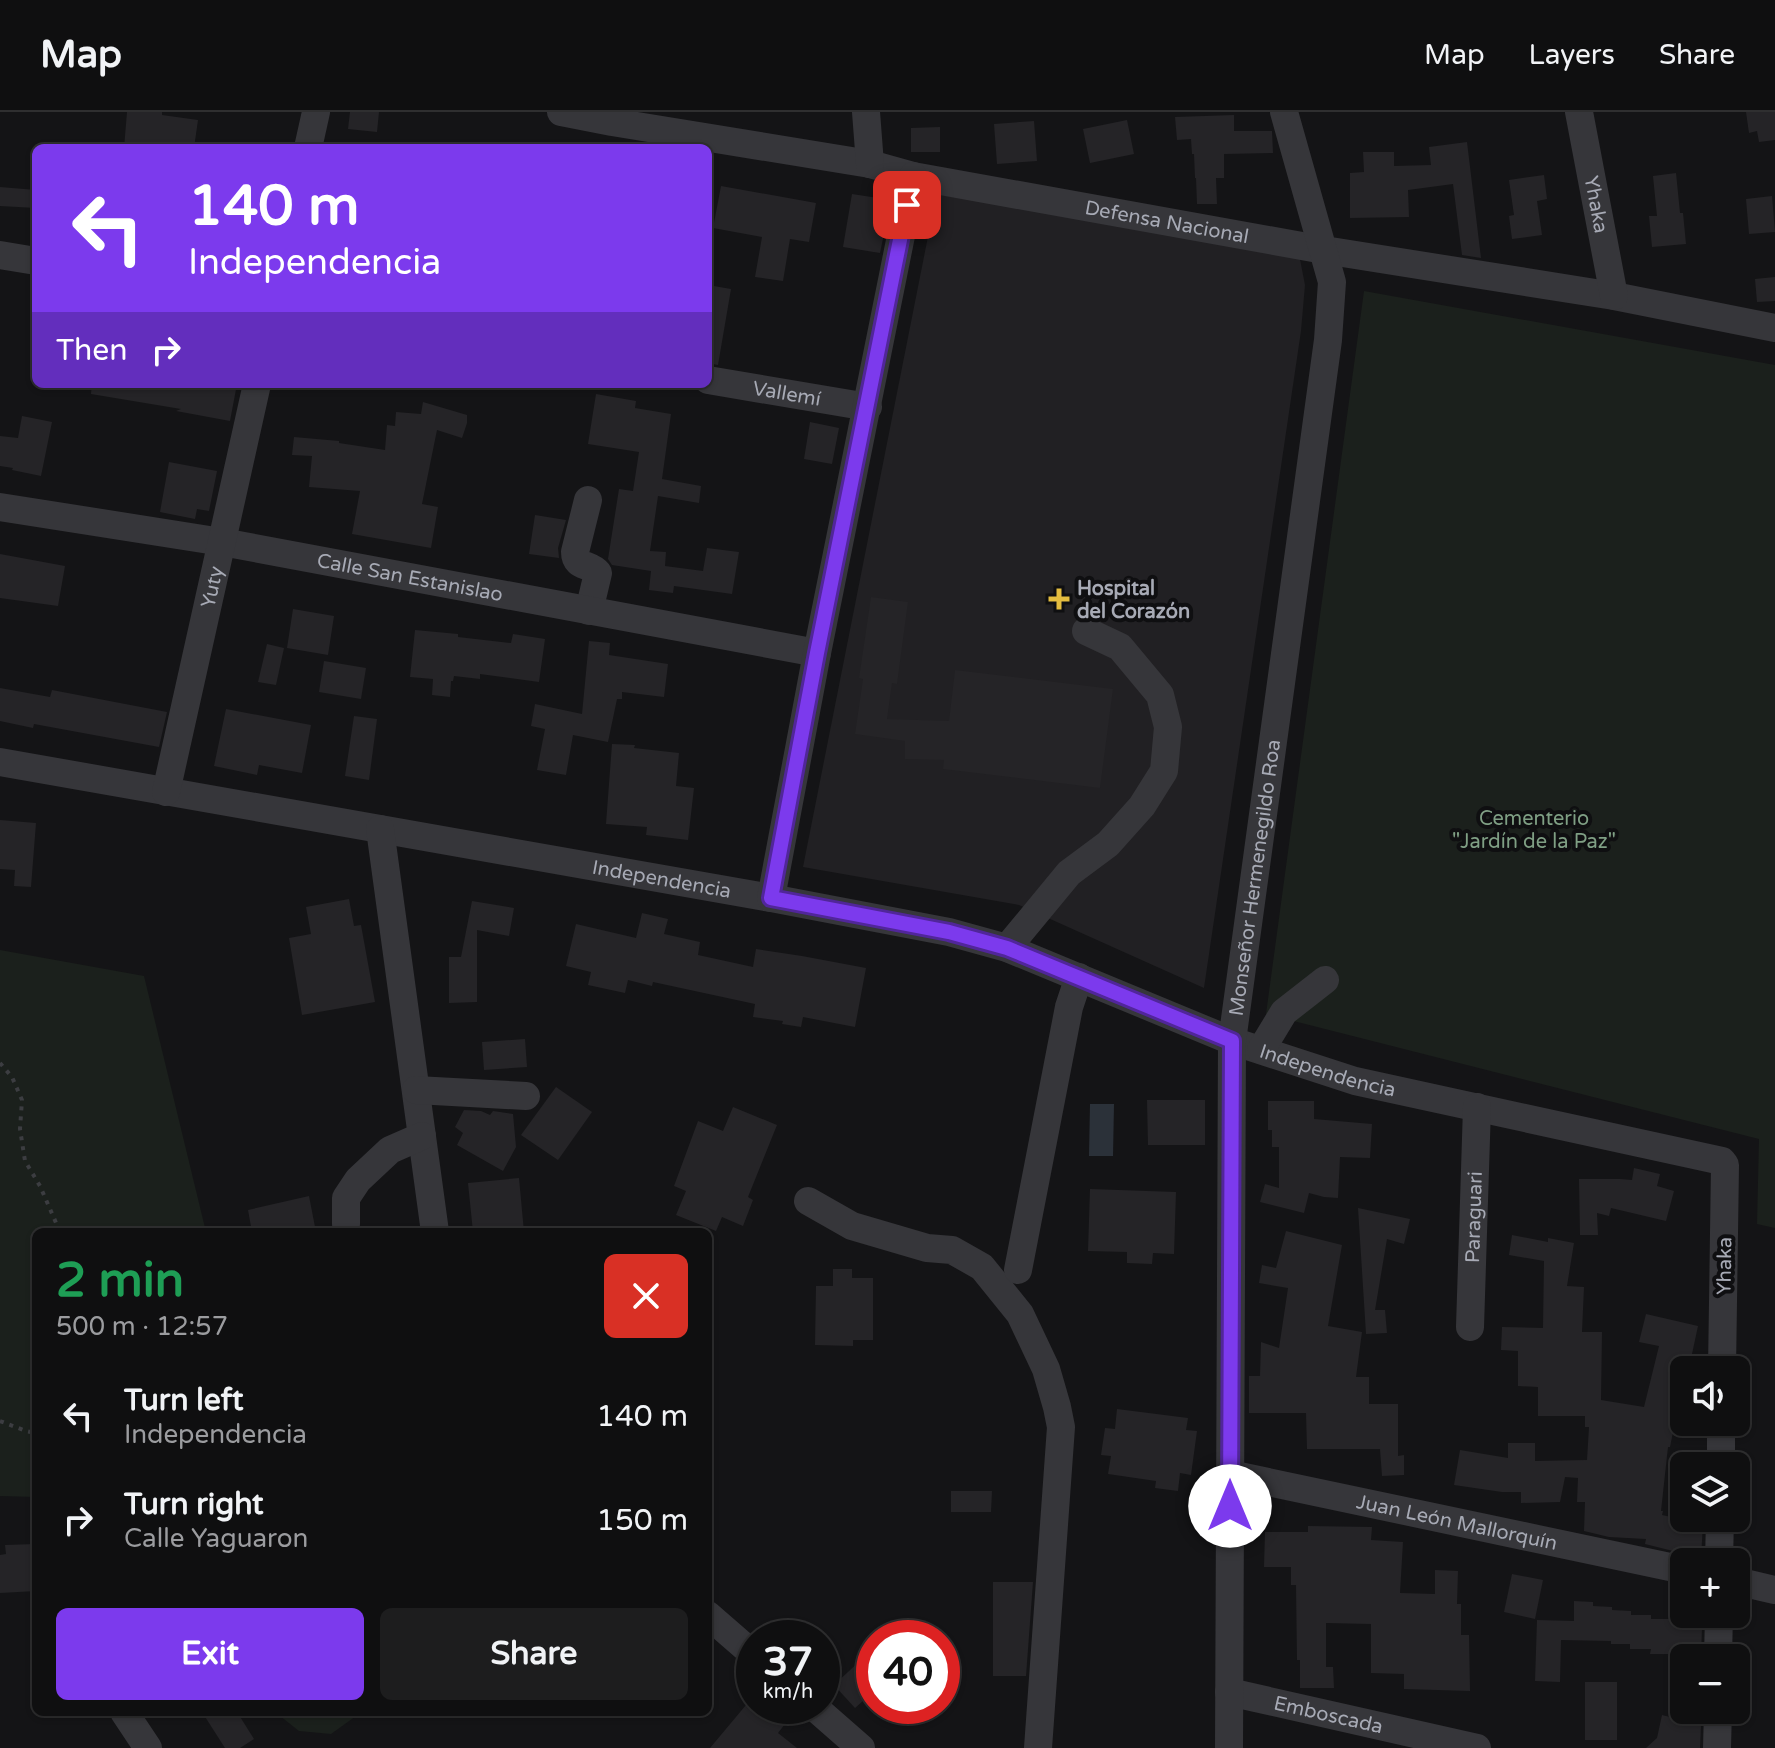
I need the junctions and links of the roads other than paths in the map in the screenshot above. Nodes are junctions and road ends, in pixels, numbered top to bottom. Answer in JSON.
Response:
{"nodes":[{"id":1,"x":316,"y":112,"type":"edge"},
{"id":2,"x":561,"y":112,"type":"edge"},
{"id":3,"x":866,"y":112,"type":"edge"},
{"id":4,"x":1284,"y":112,"type":"edge"},
{"id":5,"x":1579,"y":112,"type":"edge"},
{"id":6,"x":612,"y":117,"type":"edge"},
{"id":7,"x":309,"y":144,"type":"edge"},
{"id":8,"x":870,"y":164,"type":"junction"},
{"id":9,"x":913,"y":176,"type":"junction"},
{"id":10,"x":1324,"y":250,"type":"junction"},
{"id":11,"x":0,"y":255,"type":"edge"},
{"id":12,"x":32,"y":260,"type":"edge"},
{"id":13,"x":1614,"y":296,"type":"junction"},
{"id":14,"x":1775,"y":328,"type":"edge"},
{"id":15,"x":712,"y":381,"type":"edge"},
{"id":16,"x":256,"y":388,"type":"edge"},
{"id":17,"x":868,"y":407,"type":"junction"},
{"id":18,"x":588,"y":500,"type":"dead end"},
{"id":19,"x":0,"y":507,"type":"edge"},
{"id":20,"x":222,"y":542,"type":"junction"},
{"id":21,"x":589,"y":611,"type":"junction"},
{"id":22,"x":1086,"y":631,"type":"dead end"},
{"id":23,"x":817,"y":653,"type":"junction"},
{"id":24,"x":0,"y":762,"type":"edge"},
{"id":25,"x":166,"y":792,"type":"junction"},
{"id":26,"x":380,"y":829,"type":"junction"},
{"id":27,"x":771,"y":898,"type":"junction"},
{"id":28,"x":1007,"y":948,"type":"junction"},
{"id":29,"x":1079,"y":977,"type":"junction"},
{"id":30,"x":1325,"y":980,"type":"dead end"},
{"id":31,"x":1232,"y":1041,"type":"junction"},
{"id":32,"x":1261,"y":1050,"type":"junction"},
{"id":33,"x":416,"y":1090,"type":"junction"},
{"id":34,"x":526,"y":1096,"type":"dead end"},
{"id":35,"x":1477,"y":1107,"type":"junction"},
{"id":36,"x":422,"y":1136,"type":"junction"},
{"id":37,"x":1724,"y":1163,"type":"joint"},
{"id":38,"x":808,"y":1201,"type":"dead end"},
{"id":39,"x":346,"y":1224,"type":"dead end"},
{"id":40,"x":434,"y":1228,"type":"edge"},
{"id":41,"x":1018,"y":1270,"type":"dead end"},
{"id":42,"x":1470,"y":1327,"type":"dead end"},
{"id":43,"x":1722,"y":1356,"type":"edge"},
{"id":44,"x":1230,"y":1474,"type":"junction"},
{"id":45,"x":1670,"y":1567,"type":"edge"},
{"id":46,"x":1750,"y":1584,"type":"edge"},
{"id":47,"x":1775,"y":1590,"type":"edge"},
{"id":48,"x":712,"y":1618,"type":"edge"},
{"id":49,"x":736,"y":1639,"type":"edge"},
{"id":50,"x":1229,"y":1692,"type":"junction"},
{"id":51,"x":127,"y":1716,"type":"edge"},
{"id":52,"x":834,"y":1724,"type":"edge"},
{"id":53,"x":1718,"y":1724,"type":"edge"},
{"id":54,"x":148,"y":1748,"type":"edge"},
{"id":55,"x":861,"y":1748,"type":"edge"},
{"id":56,"x":1038,"y":1748,"type":"edge"},
{"id":57,"x":1229,"y":1748,"type":"edge"},
{"id":58,"x":1477,"y":1748,"type":"edge"},
{"id":59,"x":1717,"y":1748,"type":"edge"}],
"edges":[{"from":1,"to":7,"type":"street"},
{"from":2,"to":6,"type":"street","name":"Defensa Nacional"},
{"from":3,"to":8,"type":"street"},
{"from":4,"to":10,"type":"street","name":"Monseñor Hermenegildo Roa"},
{"from":5,"to":13,"type":"street","name":"Yhaka"},
{"from":6,"to":8,"type":"street","name":"Defensa Nacional"},
{"from":8,"to":9,"type":"street","name":"Defensa Nacional"},
{"from":9,"to":10,"type":"street","name":"Defensa Nacional"},
{"from":9,"to":17,"type":"street"},
{"from":10,"to":13,"type":"street","name":"Defensa Nacional"},
{"from":10,"to":31,"type":"street","name":"Monseñor Hermenegildo Roa"},
{"from":11,"to":12,"type":"street"},
{"from":13,"to":14,"type":"street","name":"Defensa Nacional"},
{"from":15,"to":17,"type":"street","name":"Vallemí"},
{"from":16,"to":20,"type":"street","name":"Yuty"},
{"from":17,"to":23,"type":"street"},
{"from":18,"to":21,"type":"street"},
{"from":19,"to":20,"type":"street","name":"Calle San Estanislao"},
{"from":20,"to":21,"type":"street","name":"Calle San Estanislao"},
{"from":20,"to":25,"type":"street","name":"Yuty"},
{"from":21,"to":23,"type":"street","name":"Calle San Estanislao"},
{"from":22,"to":28,"type":"street"},
{"from":23,"to":27,"type":"street"},
{"from":24,"to":25,"type":"street","name":"Independencia"},
{"from":25,"to":26,"type":"street","name":"Independencia"},
{"from":26,"to":27,"type":"street","name":"Independencia"},
{"from":26,"to":33,"type":"street"},
{"from":27,"to":28,"type":"street","name":"Independencia"},
{"from":28,"to":29,"type":"street","name":"Independencia"},
{"from":29,"to":31,"type":"street","name":"Independencia"},
{"from":29,"to":41,"type":"street"},
{"from":30,"to":32,"type":"street"},
{"from":31,"to":32,"type":"street","name":"Independencia"},
{"from":31,"to":44,"type":"street","name":"Monseñor Hermenegildo Roa"},
{"from":32,"to":35,"type":"street","name":"Independencia"},
{"from":33,"to":34,"type":"street"},
{"from":33,"to":36,"type":"street"},
{"from":35,"to":37,"type":"street","name":"Independencia"},
{"from":35,"to":42,"type":"street","name":"Paraguari"},
{"from":36,"to":39,"type":"street"},
{"from":36,"to":40,"type":"street"},
{"from":37,"to":43,"type":"street","name":"Yhaka"},
{"from":38,"to":56,"type":"street"},
{"from":44,"to":45,"type":"street","name":"Juan León Mallorquín"},
{"from":44,"to":50,"type":"street","name":"Monseñor Hermenegildo Roa"},
{"from":46,"to":47,"type":"street"},
{"from":48,"to":49,"type":"street"},
{"from":50,"to":57,"type":"street","name":"Monseñor Hermenegildo Roa"},
{"from":50,"to":58,"type":"street","name":"Emboscada"},
{"from":51,"to":54,"type":"street"},
{"from":52,"to":55,"type":"street"},
{"from":53,"to":59,"type":"street"}]}
